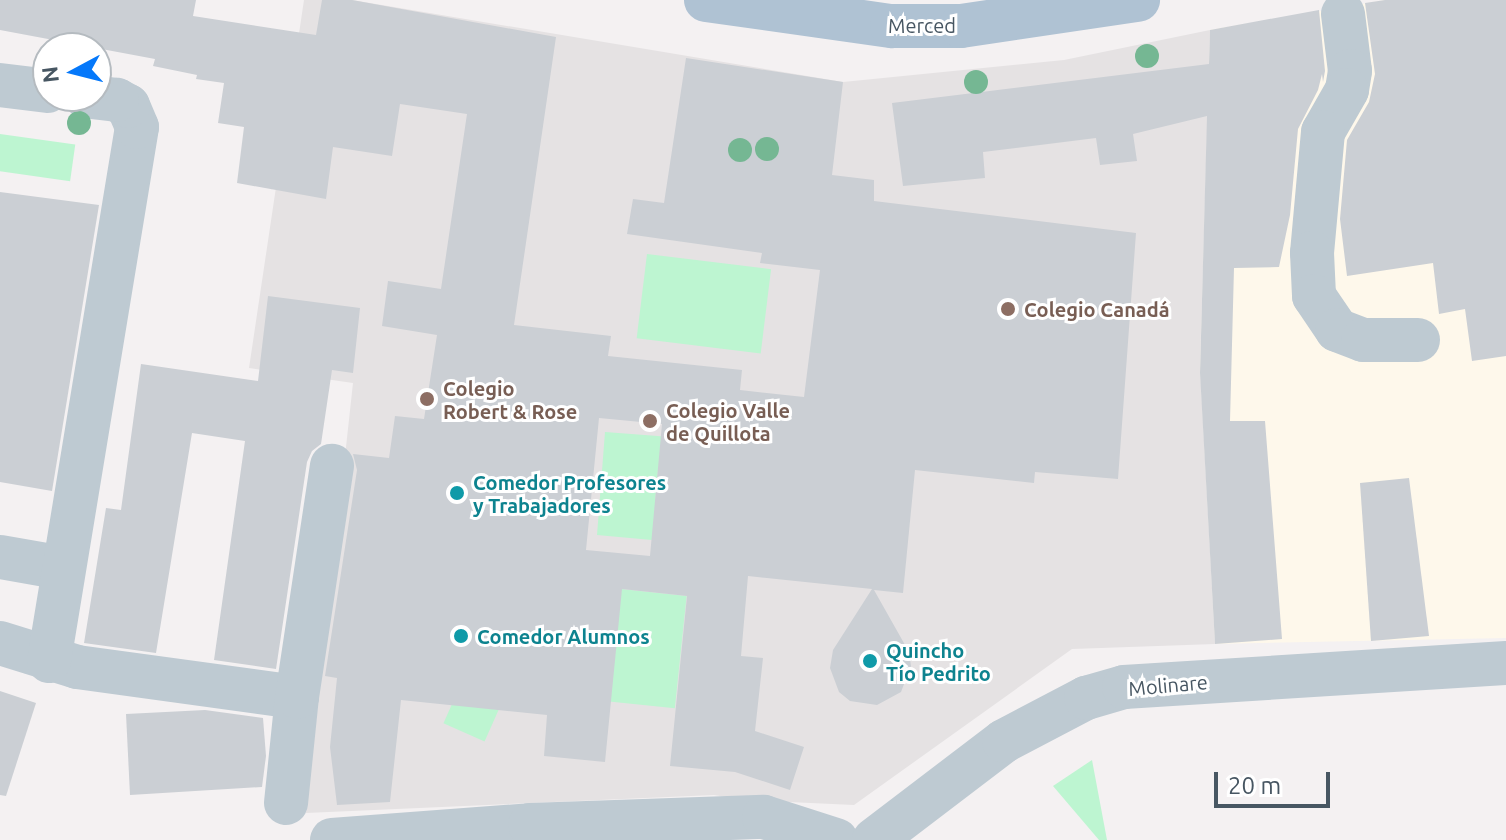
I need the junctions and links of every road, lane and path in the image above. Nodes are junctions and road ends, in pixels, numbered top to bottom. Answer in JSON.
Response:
{"nodes":[{"id":1,"x":706,"y":0,"type":"edge"},
{"id":2,"x":1138,"y":0,"type":"edge"},
{"id":3,"x":1342,"y":7,"type":"edge"},
{"id":4,"x":0,"y":85,"type":"edge"},
{"id":5,"x":32,"y":89,"type":"edge"},
{"id":6,"x":112,"y":99,"type":"edge"},
{"id":7,"x":1418,"y":340,"type":"dead end"},
{"id":8,"x":332,"y":466,"type":"dead end"},
{"id":9,"x":0,"y":557,"type":"edge"},
{"id":10,"x":63,"y":568,"type":"junction"},
{"id":11,"x":0,"y":643,"type":"edge"},
{"id":12,"x":49,"y":661,"type":"junction"},
{"id":13,"x":1506,"y":663,"type":"edge"},
{"id":14,"x":297,"y":697,"type":"junction"},
{"id":15,"x":286,"y":803,"type":"dead end"},
{"id":16,"x":332,"y":840,"type":"edge"},
{"id":17,"x":836,"y":840,"type":"edge"},
{"id":18,"x":874,"y":840,"type":"edge"}],
"edges":[{"from":1,"to":2,"type":"main road","name":"Merced"},
{"from":3,"to":7,"type":"street"},
{"from":4,"to":5,"type":"street"},
{"from":6,"to":10,"type":"street"},
{"from":8,"to":14,"type":"street"},
{"from":9,"to":10,"type":"street"},
{"from":10,"to":12,"type":"street"},
{"from":11,"to":12,"type":"street"},
{"from":12,"to":14,"type":"street"},
{"from":13,"to":18,"type":"street","name":"Molinare"},
{"from":14,"to":15,"type":"street"},
{"from":16,"to":17,"type":"street"}]}
